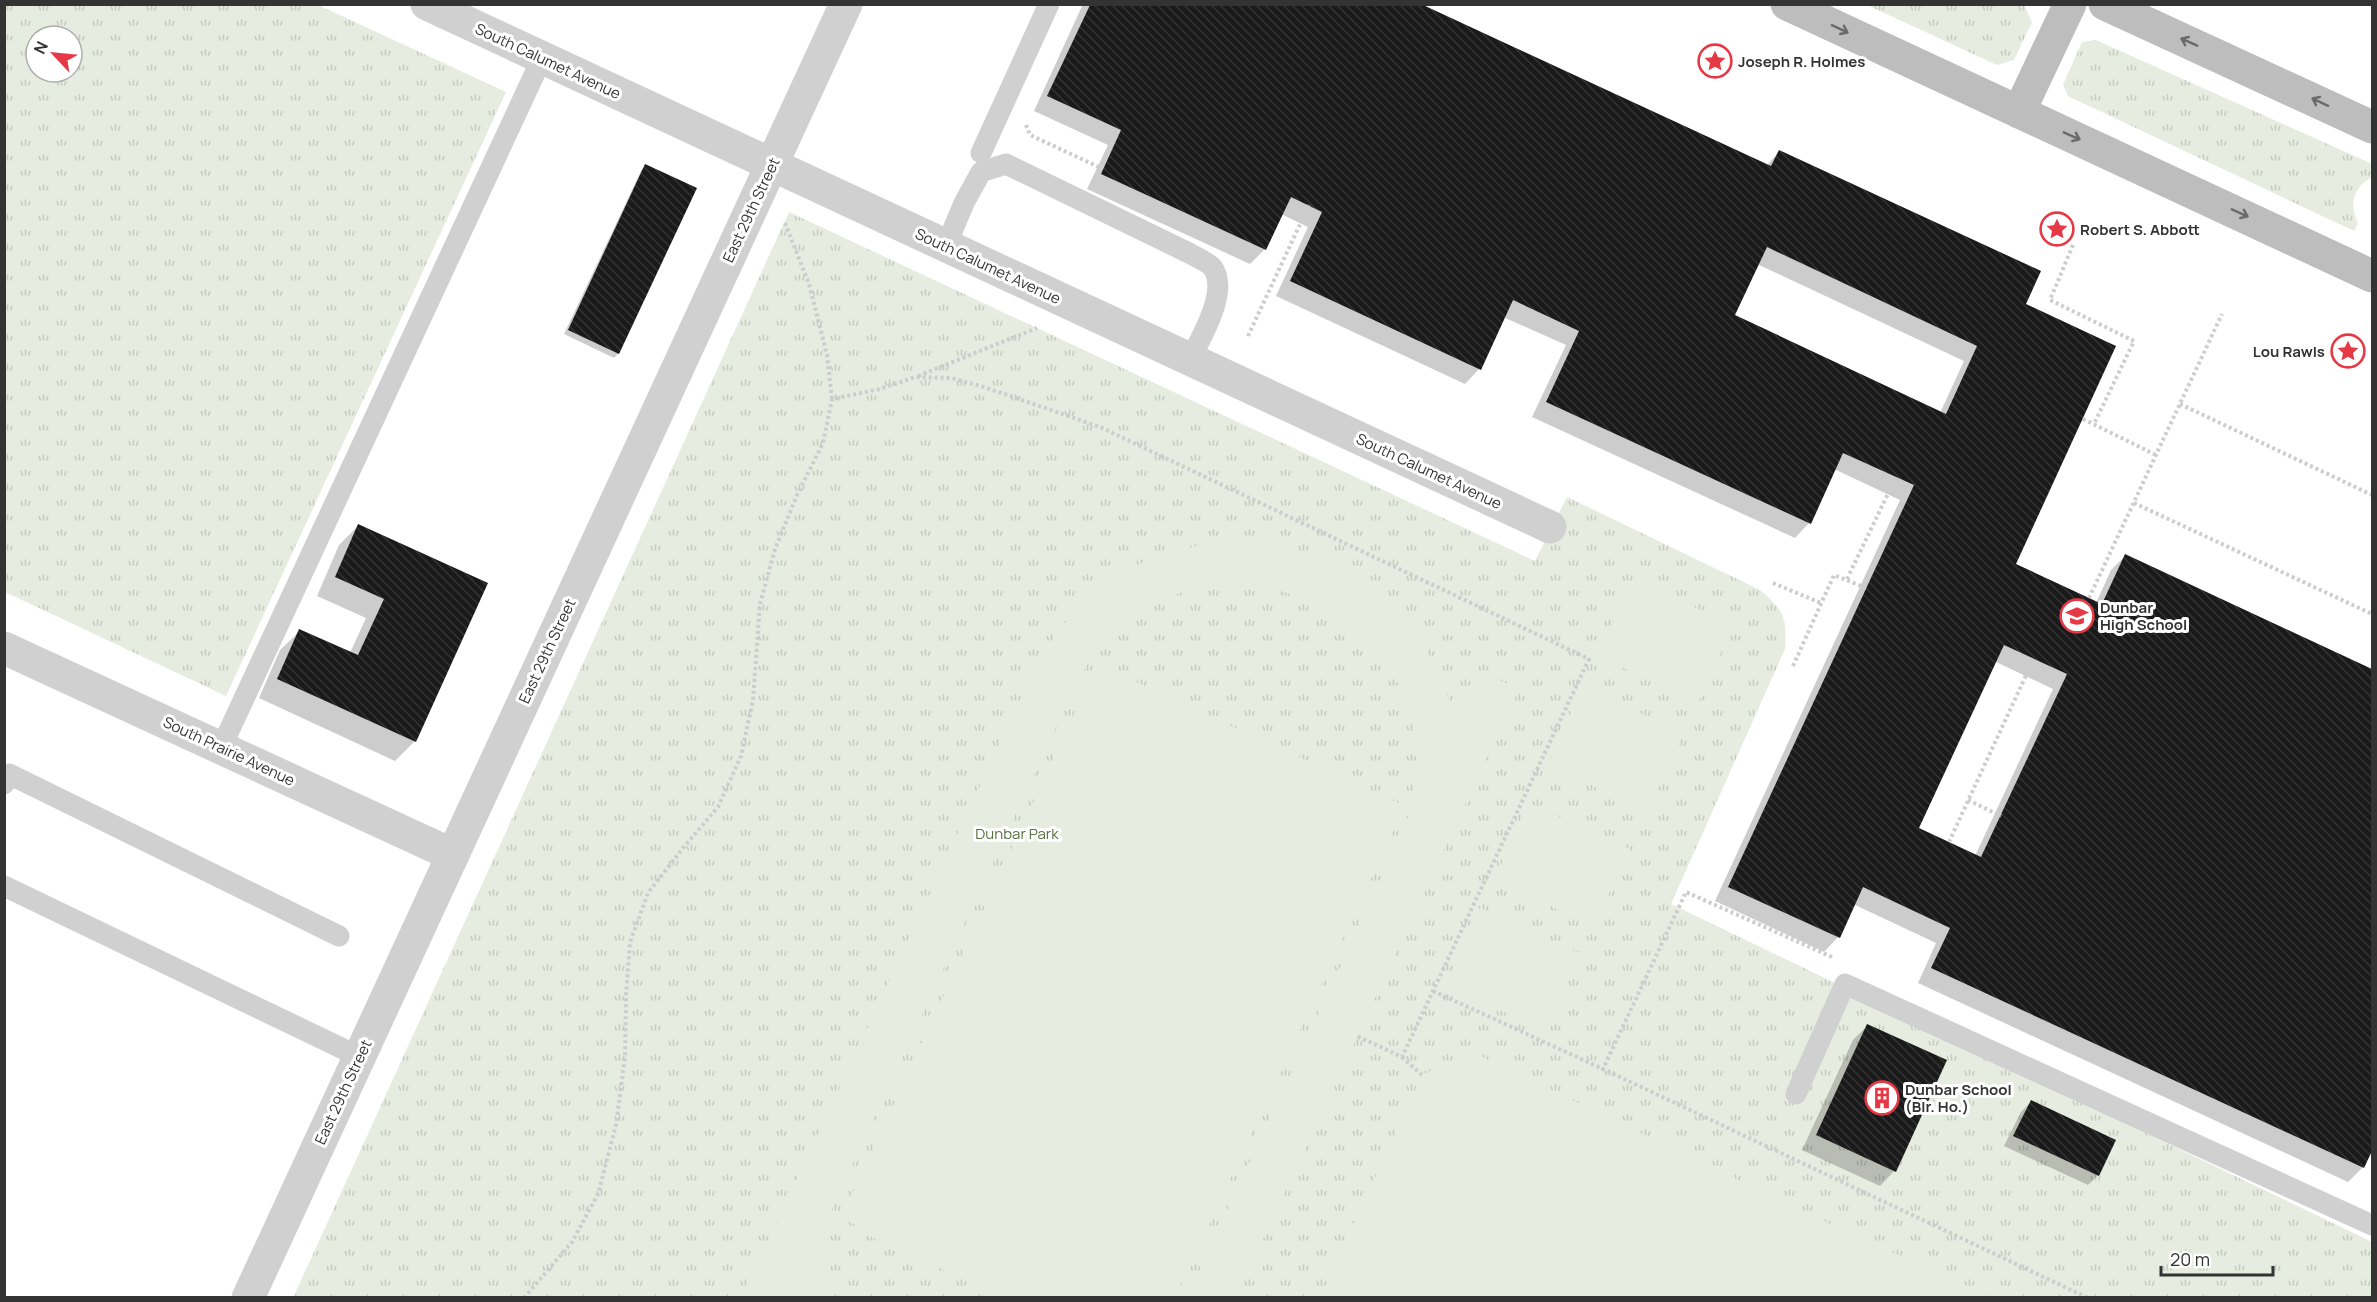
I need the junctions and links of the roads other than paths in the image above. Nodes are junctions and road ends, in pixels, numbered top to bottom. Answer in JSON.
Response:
{"nodes":[{"id":1,"x":426,"y":4,"type":"edge"},
{"id":2,"x":846,"y":4,"type":"edge"},
{"id":3,"x":1049,"y":4,"type":"edge"},
{"id":4,"x":1787,"y":4,"type":"edge"},
{"id":5,"x":2070,"y":4,"type":"edge"},
{"id":6,"x":2105,"y":4,"type":"edge"},
{"id":7,"x":542,"y":58,"type":"junction"},
{"id":8,"x":2019,"y":112,"type":"junction"},
{"id":9,"x":2373,"y":127,"type":"edge"},
{"id":10,"x":981,"y":153,"type":"dead end"},
{"id":11,"x":771,"y":165,"type":"junction"},
{"id":12,"x":946,"y":246,"type":"junction"},
{"id":13,"x":2373,"y":276,"type":"edge"},
{"id":14,"x":1190,"y":360,"type":"junction"},
{"id":15,"x":1550,"y":527,"type":"dead end"},
{"id":16,"x":4,"y":648,"type":"edge"},
{"id":17,"x":221,"y":748,"type":"junction"},
{"id":18,"x":4,"y":784,"type":"edge"},
{"id":19,"x":453,"y":855,"type":"junction"},
{"id":20,"x":4,"y":886,"type":"edge"},
{"id":21,"x":339,"y":936,"type":"dead end"},
{"id":22,"x":360,"y":1057,"type":"junction"},
{"id":23,"x":1796,"y":1094,"type":"dead end"},
{"id":24,"x":2373,"y":1225,"type":"edge"},
{"id":25,"x":248,"y":1298,"type":"edge"}],
"edges":[{"from":1,"to":7,"type":"street","name":"South Calumet Avenue"},
{"from":2,"to":11,"type":"street","name":"East 29th Street"},
{"from":3,"to":10,"type":"lane"},
{"from":4,"to":8,"type":"main road","one_way":true},
{"from":5,"to":8,"type":"main road"},
{"from":9,"to":6,"type":"main road","one_way":true},
{"from":7,"to":11,"type":"street","name":"South Calumet Avenue"},
{"from":7,"to":17,"type":"lane"},
{"from":8,"to":13,"type":"main road","one_way":true},
{"from":11,"to":12,"type":"street","name":"South Calumet Avenue"},
{"from":11,"to":19,"type":"street","name":"East 29th Street"},
{"from":12,"to":14,"type":"street","name":"South Calumet Avenue"},
{"from":12,"to":14,"type":"lane"},
{"from":14,"to":15,"type":"street","name":"South Calumet Avenue"},
{"from":16,"to":17,"type":"street","name":"South Prairie Avenue"},
{"from":17,"to":19,"type":"street","name":"South Prairie Avenue"},
{"from":18,"to":21,"type":"lane"},
{"from":19,"to":22,"type":"street","name":"East 29th Street"},
{"from":20,"to":22,"type":"lane"},
{"from":22,"to":25,"type":"street","name":"East 29th Street"},
{"from":23,"to":24,"type":"lane"}]}
